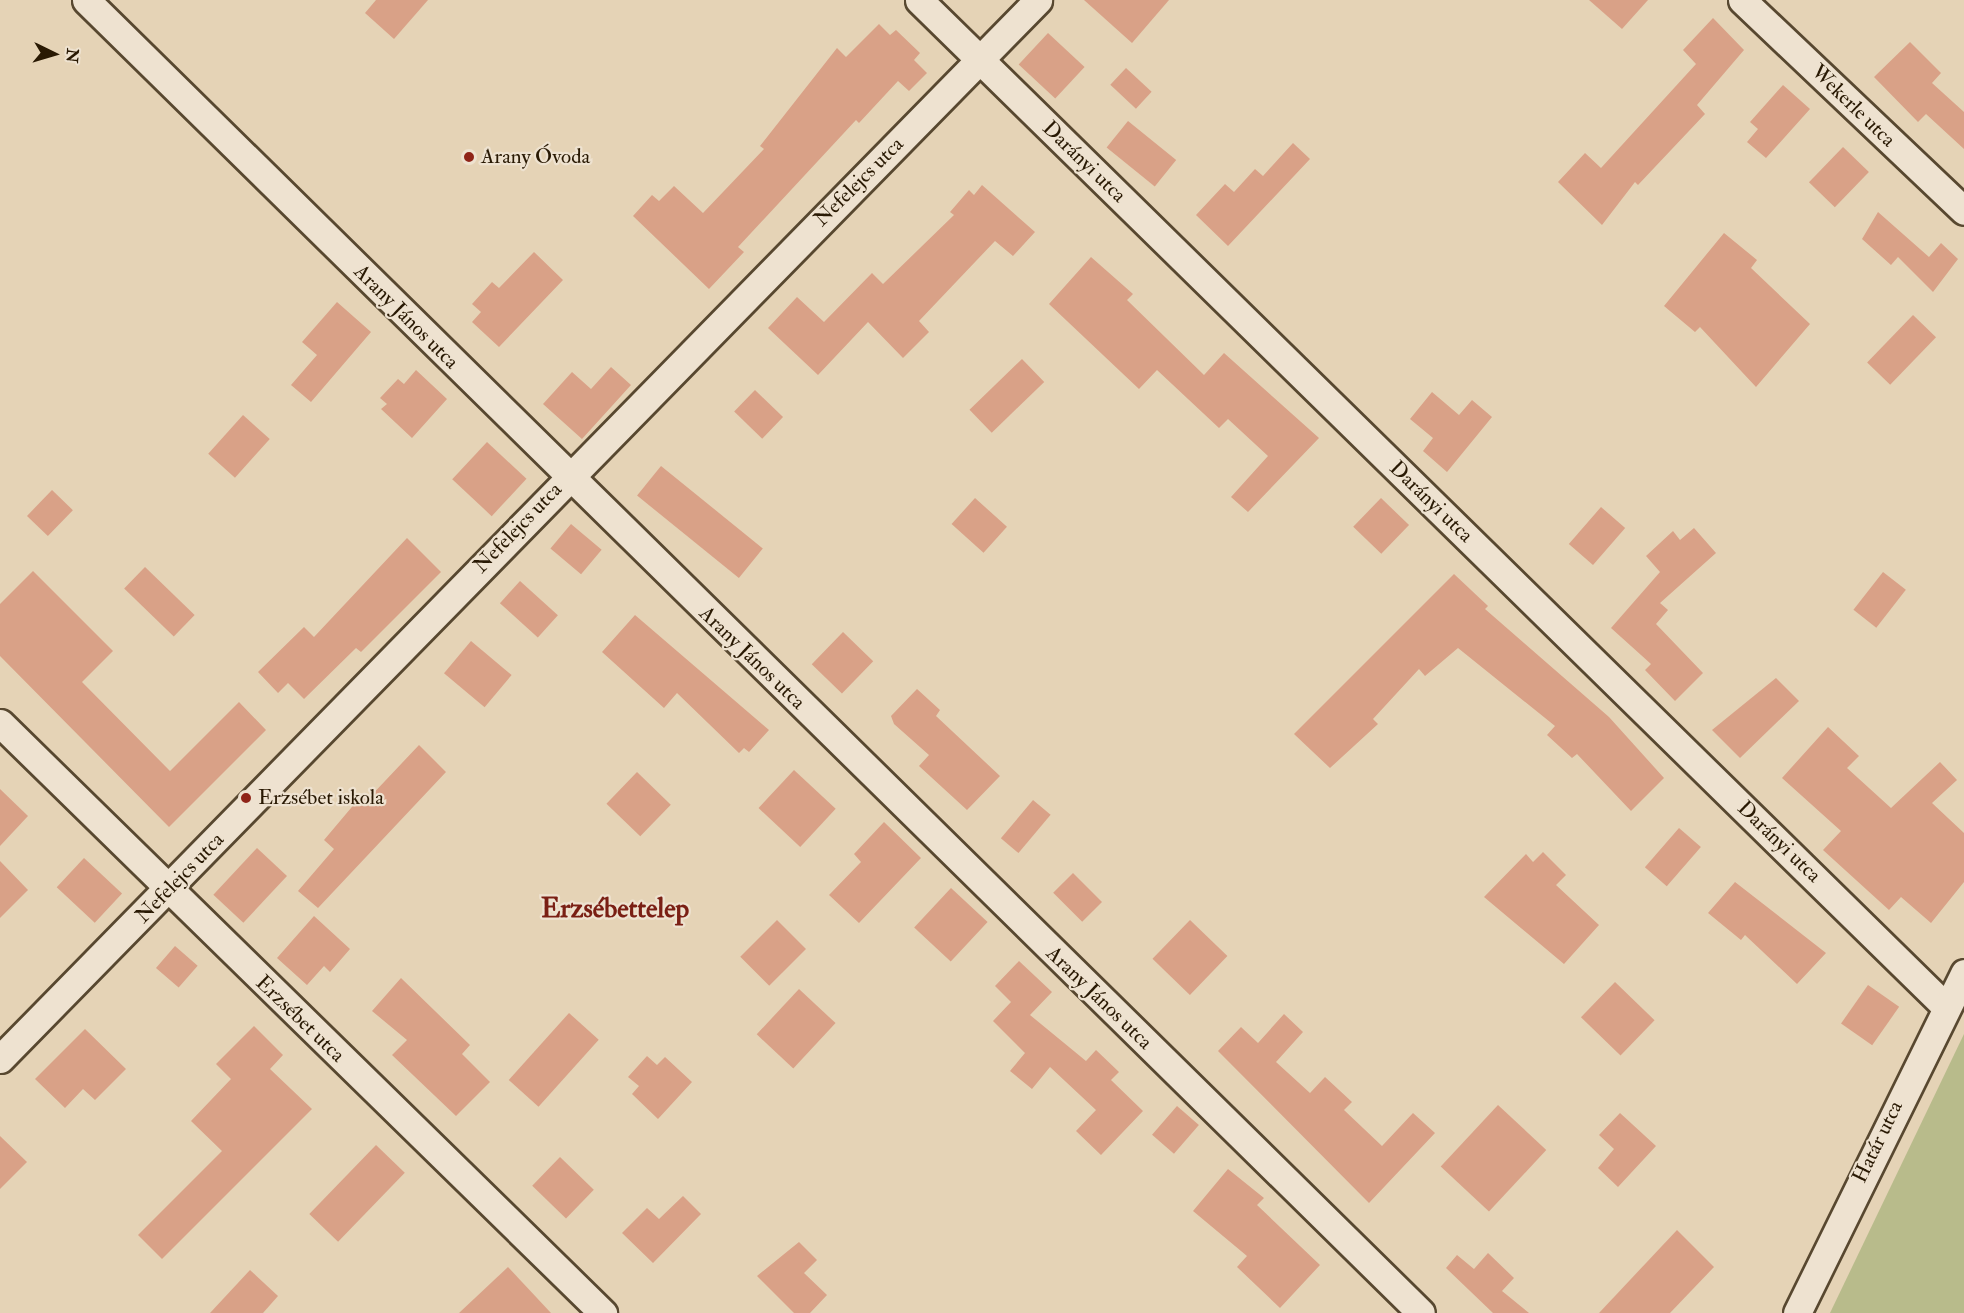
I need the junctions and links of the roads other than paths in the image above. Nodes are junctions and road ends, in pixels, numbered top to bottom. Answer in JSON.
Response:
{"nodes":[{"id":1,"x":86,"y":0,"type":"edge"},
{"id":2,"x":919,"y":0,"type":"edge"},
{"id":3,"x":1038,"y":0,"type":"edge"},
{"id":4,"x":1742,"y":0,"type":"edge"},
{"id":5,"x":980,"y":59,"type":"junction"},
{"id":6,"x":1964,"y":211,"type":"edge"},
{"id":7,"x":567,"y":477,"type":"junction"},
{"id":8,"x":0,"y":723,"type":"edge"},
{"id":9,"x":168,"y":891,"type":"junction"},
{"id":10,"x":1964,"y":973,"type":"edge"},
{"id":11,"x":1944,"y":1005,"type":"junction"},
{"id":12,"x":0,"y":1059,"type":"edge"},
{"id":13,"x":603,"y":1313,"type":"edge"},
{"id":14,"x":1421,"y":1313,"type":"edge"},
{"id":15,"x":1797,"y":1313,"type":"edge"}],
"edges":[{"from":1,"to":7,"type":"street","name":"Arany János utca"},
{"from":2,"to":5,"type":"street","name":"Darányi utca"},
{"from":3,"to":5,"type":"street","name":"Nefelejcs utca"},
{"from":4,"to":6,"type":"street","name":"Wekerle utca"},
{"from":5,"to":7,"type":"street","name":"Nefelejcs utca"},
{"from":5,"to":11,"type":"street","name":"Darányi utca"},
{"from":7,"to":9,"type":"street","name":"Nefelejcs utca"},
{"from":7,"to":14,"type":"street","name":"Arany János utca"},
{"from":8,"to":9,"type":"street","name":"Erzsébet utca"},
{"from":9,"to":12,"type":"street","name":"Nefelejcs utca"},
{"from":9,"to":13,"type":"street","name":"Erzsébet utca"},
{"from":10,"to":11,"type":"street","name":"Határ utca"},
{"from":11,"to":15,"type":"street","name":"Határ utca"}]}
